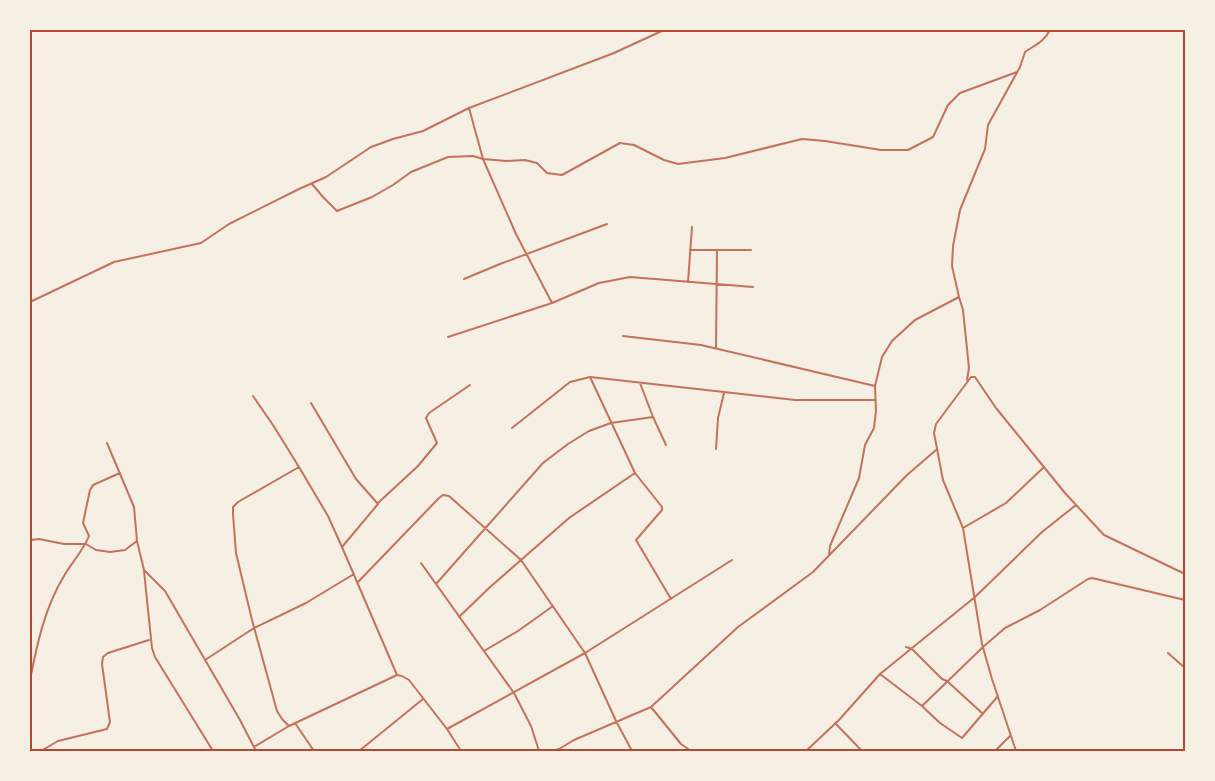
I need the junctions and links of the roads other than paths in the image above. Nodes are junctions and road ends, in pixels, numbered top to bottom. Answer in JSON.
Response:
{"nodes":[{"id":1,"x":664,"y":30,"type":"edge"},
{"id":2,"x":1050,"y":30,"type":"edge"},
{"id":3,"x":1017,"y":72,"type":"junction"},
{"id":4,"x":469,"y":108,"type":"junction"},
{"id":5,"x":483,"y":159,"type":"junction"},
{"id":6,"x":312,"y":184,"type":"junction"},
{"id":7,"x":607,"y":224,"type":"dead end"},
{"id":8,"x":692,"y":228,"type":"dead end"},
{"id":9,"x":690,"y":250,"type":"junction"},
{"id":10,"x":716,"y":250,"type":"junction"},
{"id":11,"x":751,"y":250,"type":"dead end"},
{"id":12,"x":526,"y":255,"type":"junction"},
{"id":13,"x":464,"y":279,"type":"dead end"},
{"id":14,"x":688,"y":282,"type":"junction"},
{"id":15,"x":716,"y":284,"type":"junction"},
{"id":16,"x":753,"y":286,"type":"dead end"},
{"id":17,"x":959,"y":297,"type":"junction"},
{"id":18,"x":30,"y":302,"type":"edge"},
{"id":19,"x":552,"y":303,"type":"junction"},
{"id":20,"x":623,"y":336,"type":"dead end"},
{"id":21,"x":448,"y":337,"type":"dead end"},
{"id":22,"x":716,"y":349,"type":"junction"},
{"id":23,"x":590,"y":377,"type":"junction"},
{"id":24,"x":967,"y":382,"type":"junction"},
{"id":25,"x":640,"y":383,"type":"junction"},
{"id":26,"x":470,"y":385,"type":"dead end"},
{"id":27,"x":875,"y":386,"type":"junction"},
{"id":28,"x":724,"y":392,"type":"junction"},
{"id":29,"x":253,"y":396,"type":"dead end"},
{"id":30,"x":875,"y":400,"type":"junction"},
{"id":31,"x":311,"y":403,"type":"dead end"},
{"id":32,"x":652,"y":417,"type":"junction"},
{"id":33,"x":611,"y":423,"type":"junction"},
{"id":34,"x":512,"y":428,"type":"dead end"},
{"id":35,"x":107,"y":443,"type":"dead end"},
{"id":36,"x":666,"y":445,"type":"dead end"},
{"id":37,"x":716,"y":449,"type":"dead end"},
{"id":38,"x":937,"y":450,"type":"junction"},
{"id":39,"x":1044,"y":467,"type":"junction"},
{"id":40,"x":299,"y":468,"type":"junction"},
{"id":41,"x":120,"y":473,"type":"junction"},
{"id":42,"x":636,"y":473,"type":"junction"},
{"id":43,"x":378,"y":504,"type":"junction"},
{"id":44,"x":1076,"y":506,"type":"junction"},
{"id":45,"x":486,"y":528,"type":"junction"},
{"id":46,"x":963,"y":528,"type":"junction"},
{"id":47,"x":30,"y":540,"type":"edge"},
{"id":48,"x":137,"y":541,"type":"junction"},
{"id":49,"x":86,"y":544,"type":"junction"},
{"id":50,"x":342,"y":547,"type":"junction"},
{"id":51,"x":829,"y":554,"type":"junction"},
{"id":52,"x":521,"y":560,"type":"junction"},
{"id":53,"x":732,"y":560,"type":"dead end"},
{"id":54,"x":421,"y":563,"type":"dead end"},
{"id":55,"x":144,"y":570,"type":"junction"},
{"id":56,"x":354,"y":574,"type":"junction"},
{"id":57,"x":1185,"y":574,"type":"edge"},
{"id":58,"x":358,"y":582,"type":"junction"},
{"id":59,"x":436,"y":584,"type":"junction"},
{"id":60,"x":975,"y":597,"type":"junction"},
{"id":61,"x":671,"y":599,"type":"junction"},
{"id":62,"x":1185,"y":600,"type":"edge"},
{"id":63,"x":553,"y":606,"type":"junction"},
{"id":64,"x":459,"y":617,"type":"junction"},
{"id":65,"x":254,"y":628,"type":"junction"},
{"id":66,"x":150,"y":640,"type":"junction"},
{"id":67,"x":906,"y":647,"type":"dead end"},
{"id":68,"x":983,"y":647,"type":"junction"},
{"id":69,"x":912,"y":649,"type":"junction"},
{"id":70,"x":484,"y":651,"type":"junction"},
{"id":71,"x":585,"y":653,"type":"junction"},
{"id":72,"x":1168,"y":653,"type":"dead end"},
{"id":73,"x":205,"y":660,"type":"junction"},
{"id":74,"x":1185,"y":668,"type":"edge"},
{"id":75,"x":880,"y":674,"type":"junction"},
{"id":76,"x":397,"y":675,"type":"junction"},
{"id":77,"x":30,"y":680,"type":"edge"},
{"id":78,"x":947,"y":681,"type":"junction"},
{"id":79,"x":514,"y":694,"type":"junction"},
{"id":80,"x":998,"y":696,"type":"junction"},
{"id":81,"x":423,"y":699,"type":"junction"},
{"id":82,"x":922,"y":706,"type":"junction"},
{"id":83,"x":651,"y":707,"type":"junction"},
{"id":84,"x":983,"y":714,"type":"junction"},
{"id":85,"x":616,"y":721,"type":"junction"},
{"id":86,"x":295,"y":723,"type":"junction"},
{"id":87,"x":835,"y":723,"type":"junction"},
{"id":88,"x":289,"y":726,"type":"junction"},
{"id":89,"x":447,"y":730,"type":"junction"},
{"id":90,"x":1010,"y":736,"type":"junction"},
{"id":91,"x":254,"y":747,"type":"junction"},
{"id":92,"x":559,"y":750,"type":"edge"},
{"id":93,"x":41,"y":751,"type":"edge"},
{"id":94,"x":213,"y":751,"type":"edge"},
{"id":95,"x":256,"y":751,"type":"edge"},
{"id":96,"x":314,"y":751,"type":"edge"},
{"id":97,"x":359,"y":751,"type":"edge"},
{"id":98,"x":460,"y":751,"type":"edge"},
{"id":99,"x":540,"y":751,"type":"edge"},
{"id":100,"x":553,"y":751,"type":"edge"},
{"id":101,"x":632,"y":751,"type":"edge"},
{"id":102,"x":691,"y":751,"type":"edge"},
{"id":103,"x":806,"y":751,"type":"edge"},
{"id":104,"x":862,"y":751,"type":"edge"},
{"id":105,"x":995,"y":751,"type":"edge"},
{"id":106,"x":1016,"y":751,"type":"edge"}],
"edges":[{"from":1,"to":4,"type":"street"},
{"from":2,"to":3,"type":"street"},
{"from":3,"to":5,"type":"street"},
{"from":3,"to":17,"type":"street"},
{"from":4,"to":5,"type":"street"},
{"from":4,"to":6,"type":"street"},
{"from":5,"to":6,"type":"street"},
{"from":5,"to":12,"type":"street"},
{"from":6,"to":18,"type":"street"},
{"from":7,"to":12,"type":"street"},
{"from":8,"to":9,"type":"street"},
{"from":9,"to":10,"type":"street"},
{"from":9,"to":14,"type":"street"},
{"from":10,"to":11,"type":"street"},
{"from":10,"to":15,"type":"street"},
{"from":12,"to":13,"type":"street"},
{"from":12,"to":19,"type":"street"},
{"from":14,"to":15,"type":"street"},
{"from":14,"to":19,"type":"street"},
{"from":15,"to":16,"type":"street"},
{"from":15,"to":22,"type":"street"},
{"from":17,"to":24,"type":"street"},
{"from":17,"to":27,"type":"street"},
{"from":19,"to":21,"type":"street"},
{"from":20,"to":22,"type":"street"},
{"from":22,"to":27,"type":"street"},
{"from":23,"to":25,"type":"street"},
{"from":23,"to":33,"type":"street"},
{"from":23,"to":34,"type":"street"},
{"from":24,"to":38,"type":"street"},
{"from":24,"to":39,"type":"street"},
{"from":25,"to":28,"type":"street"},
{"from":25,"to":32,"type":"street"},
{"from":26,"to":43,"type":"street"},
{"from":27,"to":30,"type":"street"},
{"from":28,"to":30,"type":"street"},
{"from":28,"to":37,"type":"street"},
{"from":29,"to":40,"type":"street"},
{"from":30,"to":51,"type":"street"},
{"from":31,"to":43,"type":"street"},
{"from":32,"to":33,"type":"street"},
{"from":32,"to":36,"type":"street"},
{"from":33,"to":42,"type":"street"},
{"from":33,"to":45,"type":"street"},
{"from":35,"to":41,"type":"street"},
{"from":38,"to":46,"type":"street"},
{"from":38,"to":51,"type":"street"},
{"from":39,"to":44,"type":"street"},
{"from":39,"to":46,"type":"street"},
{"from":40,"to":50,"type":"street"},
{"from":40,"to":65,"type":"street"},
{"from":41,"to":48,"type":"street"},
{"from":41,"to":49,"type":"street"},
{"from":42,"to":52,"type":"street"},
{"from":42,"to":61,"type":"street"},
{"from":43,"to":50,"type":"street"},
{"from":44,"to":57,"type":"street"},
{"from":44,"to":60,"type":"street"},
{"from":45,"to":52,"type":"street"},
{"from":45,"to":58,"type":"street"},
{"from":45,"to":59,"type":"street"},
{"from":46,"to":60,"type":"street"},
{"from":47,"to":49,"type":"street"},
{"from":48,"to":49,"type":"street"},
{"from":48,"to":55,"type":"street"},
{"from":49,"to":77,"type":"street"},
{"from":50,"to":56,"type":"street"},
{"from":51,"to":83,"type":"street"},
{"from":52,"to":63,"type":"street"},
{"from":52,"to":64,"type":"street"},
{"from":53,"to":61,"type":"street"},
{"from":54,"to":59,"type":"street"},
{"from":55,"to":66,"type":"street"},
{"from":55,"to":73,"type":"street"},
{"from":56,"to":58,"type":"street"},
{"from":56,"to":65,"type":"street"},
{"from":58,"to":76,"type":"street"},
{"from":59,"to":64,"type":"street"},
{"from":60,"to":68,"type":"street"},
{"from":60,"to":69,"type":"street"},
{"from":61,"to":71,"type":"street"},
{"from":62,"to":68,"type":"street"},
{"from":63,"to":70,"type":"street"},
{"from":63,"to":71,"type":"street"},
{"from":64,"to":70,"type":"street"},
{"from":65,"to":73,"type":"street"},
{"from":65,"to":88,"type":"street"},
{"from":66,"to":93,"type":"street"},
{"from":66,"to":94,"type":"street"},
{"from":67,"to":69,"type":"street"},
{"from":68,"to":78,"type":"street"},
{"from":68,"to":80,"type":"street"},
{"from":69,"to":75,"type":"street"},
{"from":69,"to":78,"type":"street"},
{"from":70,"to":79,"type":"street"},
{"from":71,"to":79,"type":"street"},
{"from":71,"to":85,"type":"street"},
{"from":72,"to":74,"type":"street"},
{"from":73,"to":91,"type":"street"},
{"from":75,"to":82,"type":"street"},
{"from":75,"to":87,"type":"street"},
{"from":76,"to":81,"type":"street"},
{"from":76,"to":86,"type":"street"},
{"from":78,"to":82,"type":"street"},
{"from":78,"to":84,"type":"street"},
{"from":79,"to":89,"type":"street"},
{"from":79,"to":99,"type":"street"},
{"from":80,"to":84,"type":"street"},
{"from":80,"to":90,"type":"street"},
{"from":81,"to":89,"type":"street"},
{"from":81,"to":97,"type":"street"},
{"from":82,"to":84,"type":"street"},
{"from":83,"to":85,"type":"street"},
{"from":83,"to":102,"type":"street"},
{"from":85,"to":92,"type":"street"},
{"from":85,"to":101,"type":"street"},
{"from":86,"to":88,"type":"street"},
{"from":86,"to":96,"type":"street"},
{"from":87,"to":103,"type":"street"},
{"from":87,"to":104,"type":"street"},
{"from":88,"to":91,"type":"street"},
{"from":89,"to":98,"type":"street"},
{"from":90,"to":105,"type":"street"},
{"from":90,"to":106,"type":"street"},
{"from":91,"to":95,"type":"street"},
{"from":92,"to":100,"type":"street"}]}
